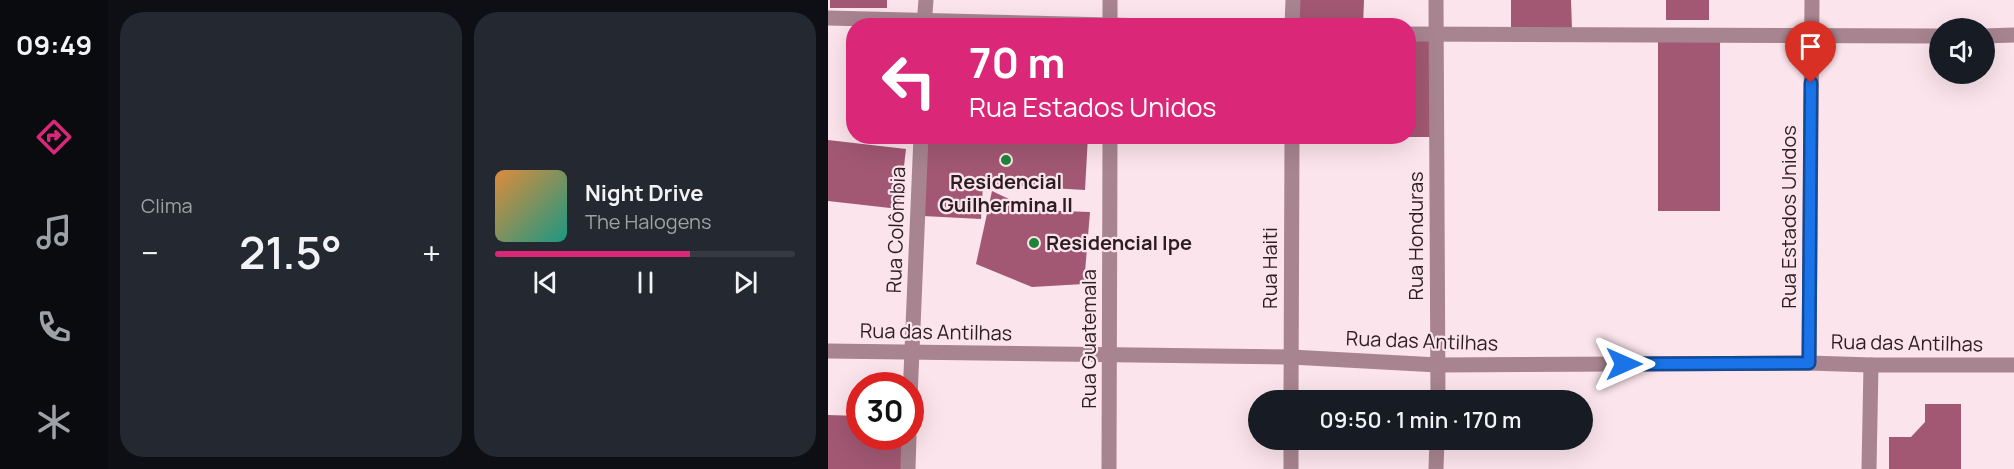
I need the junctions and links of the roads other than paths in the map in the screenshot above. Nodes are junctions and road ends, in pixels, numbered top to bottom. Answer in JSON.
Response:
{"nodes":[{"id":1,"x":926,"y":0,"type":"edge"},
{"id":2,"x":1110,"y":0,"type":"edge"},
{"id":3,"x":1293,"y":0,"type":"edge"},
{"id":4,"x":1436,"y":0,"type":"edge"},
{"id":5,"x":1812,"y":0,"type":"edge"},
{"id":6,"x":828,"y":18,"type":"edge"},
{"id":7,"x":924,"y":18,"type":"edge"},
{"id":8,"x":1110,"y":18,"type":"edge"},
{"id":9,"x":1292,"y":18,"type":"edge"},
{"id":10,"x":846,"y":19,"type":"edge"},
{"id":11,"x":1416,"y":34,"type":"edge"},
{"id":12,"x":1435,"y":34,"type":"junction"},
{"id":13,"x":1929,"y":36,"type":"edge"},
{"id":14,"x":1995,"y":36,"type":"edge"},
{"id":15,"x":2014,"y":36,"type":"edge"},
{"id":16,"x":1812,"y":37,"type":"junction"},
{"id":17,"x":921,"y":144,"type":"edge"},
{"id":18,"x":1110,"y":144,"type":"edge"},
{"id":19,"x":1292,"y":144,"type":"edge"},
{"id":20,"x":828,"y":351,"type":"edge"},
{"id":21,"x":912,"y":352,"type":"junction"},
{"id":22,"x":1110,"y":357,"type":"junction"},
{"id":23,"x":1291,"y":357,"type":"junction"},
{"id":24,"x":1809,"y":363,"type":"junction"},
{"id":25,"x":1438,"y":365,"type":"junction"},
{"id":26,"x":1871,"y":365,"type":"junction"},
{"id":27,"x":2014,"y":365,"type":"edge"},
{"id":28,"x":911,"y":372,"type":"edge"},
{"id":29,"x":1291,"y":390,"type":"edge"},
{"id":30,"x":1438,"y":390,"type":"edge"},
{"id":31,"x":909,"y":450,"type":"edge"},
{"id":32,"x":1291,"y":450,"type":"edge"},
{"id":33,"x":1437,"y":450,"type":"edge"},
{"id":34,"x":908,"y":469,"type":"edge"},
{"id":35,"x":1109,"y":469,"type":"edge"},
{"id":36,"x":1291,"y":469,"type":"edge"},
{"id":37,"x":1436,"y":469,"type":"edge"},
{"id":38,"x":1869,"y":469,"type":"edge"}],
"edges":[{"from":1,"to":7,"type":"street"},
{"from":2,"to":8,"type":"street"},
{"from":3,"to":9,"type":"street"},
{"from":4,"to":12,"type":"street","name":"Rua Honduras"},
{"from":5,"to":16,"type":"street","name":"Rua Estados Unidos"},
{"from":6,"to":10,"type":"street"},
{"from":11,"to":12,"type":"street"},
{"from":12,"to":16,"type":"street"},
{"from":12,"to":25,"type":"street","name":"Rua Honduras"},
{"from":13,"to":16,"type":"street"},
{"from":14,"to":15,"type":"street"},
{"from":16,"to":24,"type":"street","name":"Rua Estados Unidos"},
{"from":17,"to":21,"type":"street","name":"Rua Colômbia"},
{"from":18,"to":22,"type":"street","name":"Rua Guatemala"},
{"from":19,"to":23,"type":"street","name":"Rua Haiti"},
{"from":20,"to":21,"type":"street","name":"Rua das Antilhas"},
{"from":21,"to":22,"type":"street","name":"Rua das Antilhas"},
{"from":21,"to":28,"type":"street","name":"Rua Colômbia"},
{"from":22,"to":23,"type":"street","name":"Rua das Antilhas"},
{"from":22,"to":35,"type":"street","name":"Rua Guatemala"},
{"from":23,"to":25,"type":"street","name":"Rua das Antilhas"},
{"from":23,"to":29,"type":"street","name":"Rua Haiti"},
{"from":24,"to":25,"type":"street","name":"Rua das Antilhas"},
{"from":24,"to":26,"type":"street","name":"Rua das Antilhas"},
{"from":25,"to":30,"type":"street","name":"Rua Honduras"},
{"from":26,"to":27,"type":"street","name":"Rua das Antilhas"},
{"from":26,"to":38,"type":"street"},
{"from":31,"to":34,"type":"street"},
{"from":32,"to":36,"type":"street"},
{"from":33,"to":37,"type":"street"}]}
